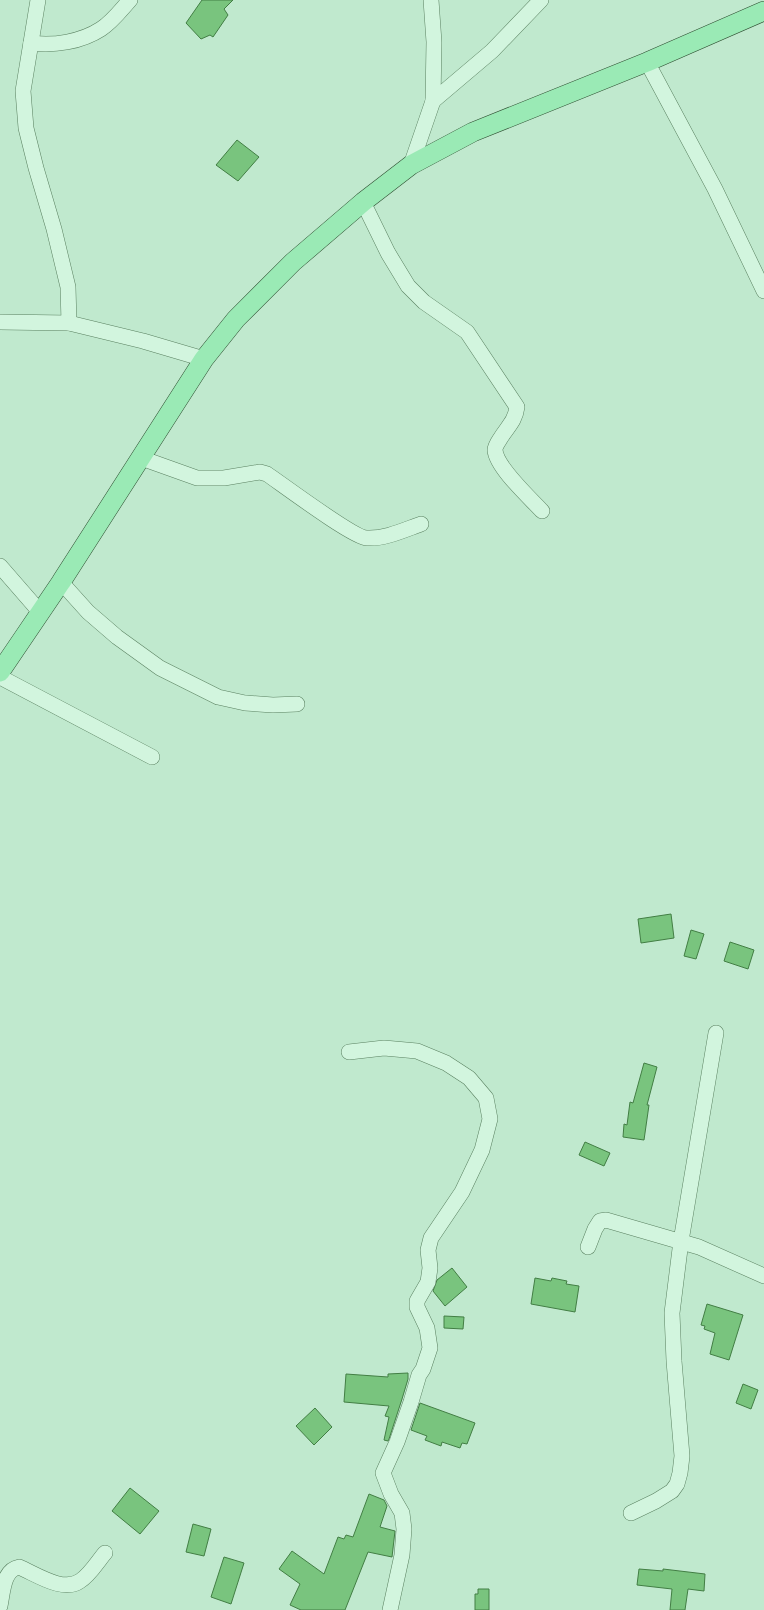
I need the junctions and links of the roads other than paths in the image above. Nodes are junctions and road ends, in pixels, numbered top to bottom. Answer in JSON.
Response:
{"nodes":[{"id":1,"x":38,"y":0,"type":"edge"},
{"id":2,"x":130,"y":0,"type":"edge"},
{"id":3,"x":431,"y":0,"type":"edge"},
{"id":4,"x":541,"y":0,"type":"edge"},
{"id":5,"x":764,"y":11,"type":"edge"},
{"id":6,"x":31,"y":42,"type":"junction"},
{"id":7,"x":647,"y":62,"type":"junction"},
{"id":8,"x":432,"y":101,"type":"junction"},
{"id":9,"x":410,"y":165,"type":"junction"},
{"id":10,"x":363,"y":202,"type":"junction"},
{"id":11,"x":764,"y":291,"type":"edge"},
{"id":12,"x":0,"y":322,"type":"edge"},
{"id":13,"x":69,"y":323,"type":"junction"},
{"id":14,"x":204,"y":359,"type":"junction"},
{"id":15,"x":140,"y":458,"type":"junction"},
{"id":16,"x":542,"y":511,"type":"dead end"},
{"id":17,"x":421,"y":524,"type":"dead end"},
{"id":18,"x":0,"y":566,"type":"edge"},
{"id":19,"x":61,"y":582,"type":"junction"},
{"id":20,"x":40,"y":612,"type":"junction"},
{"id":21,"x":0,"y":672,"type":"edge"},
{"id":22,"x":0,"y":677,"type":"edge"},
{"id":23,"x":297,"y":704,"type":"dead end"},
{"id":24,"x":152,"y":757,"type":"dead end"},
{"id":25,"x":716,"y":1033,"type":"dead end"},
{"id":26,"x":349,"y":1052,"type":"dead end"},
{"id":27,"x":681,"y":1241,"type":"junction"},
{"id":28,"x":588,"y":1247,"type":"dead end"},
{"id":29,"x":764,"y":1276,"type":"edge"},
{"id":30,"x":631,"y":1513,"type":"dead end"},
{"id":31,"x":105,"y":1553,"type":"dead end"},
{"id":32,"x":0,"y":1606,"type":"edge"},
{"id":33,"x":390,"y":1610,"type":"edge"}],
"edges":[{"from":1,"to":6,"type":"street"},
{"from":2,"to":6,"type":"street"},
{"from":3,"to":8,"type":"street"},
{"from":4,"to":8,"type":"street"},
{"from":5,"to":7,"type":"main road"},
{"from":6,"to":13,"type":"street"},
{"from":7,"to":9,"type":"main road"},
{"from":7,"to":11,"type":"street"},
{"from":8,"to":9,"type":"street"},
{"from":9,"to":10,"type":"main road"},
{"from":10,"to":14,"type":"main road"},
{"from":10,"to":16,"type":"street"},
{"from":12,"to":13,"type":"street"},
{"from":13,"to":14,"type":"street"},
{"from":14,"to":15,"type":"main road"},
{"from":15,"to":17,"type":"street"},
{"from":15,"to":19,"type":"main road"},
{"from":18,"to":20,"type":"street"},
{"from":19,"to":20,"type":"main road"},
{"from":19,"to":23,"type":"street"},
{"from":20,"to":21,"type":"main road"},
{"from":22,"to":24,"type":"street"},
{"from":25,"to":27,"type":"street"},
{"from":26,"to":33,"type":"street"},
{"from":27,"to":28,"type":"street"},
{"from":27,"to":29,"type":"street"},
{"from":27,"to":30,"type":"street"},
{"from":31,"to":32,"type":"street"}]}
